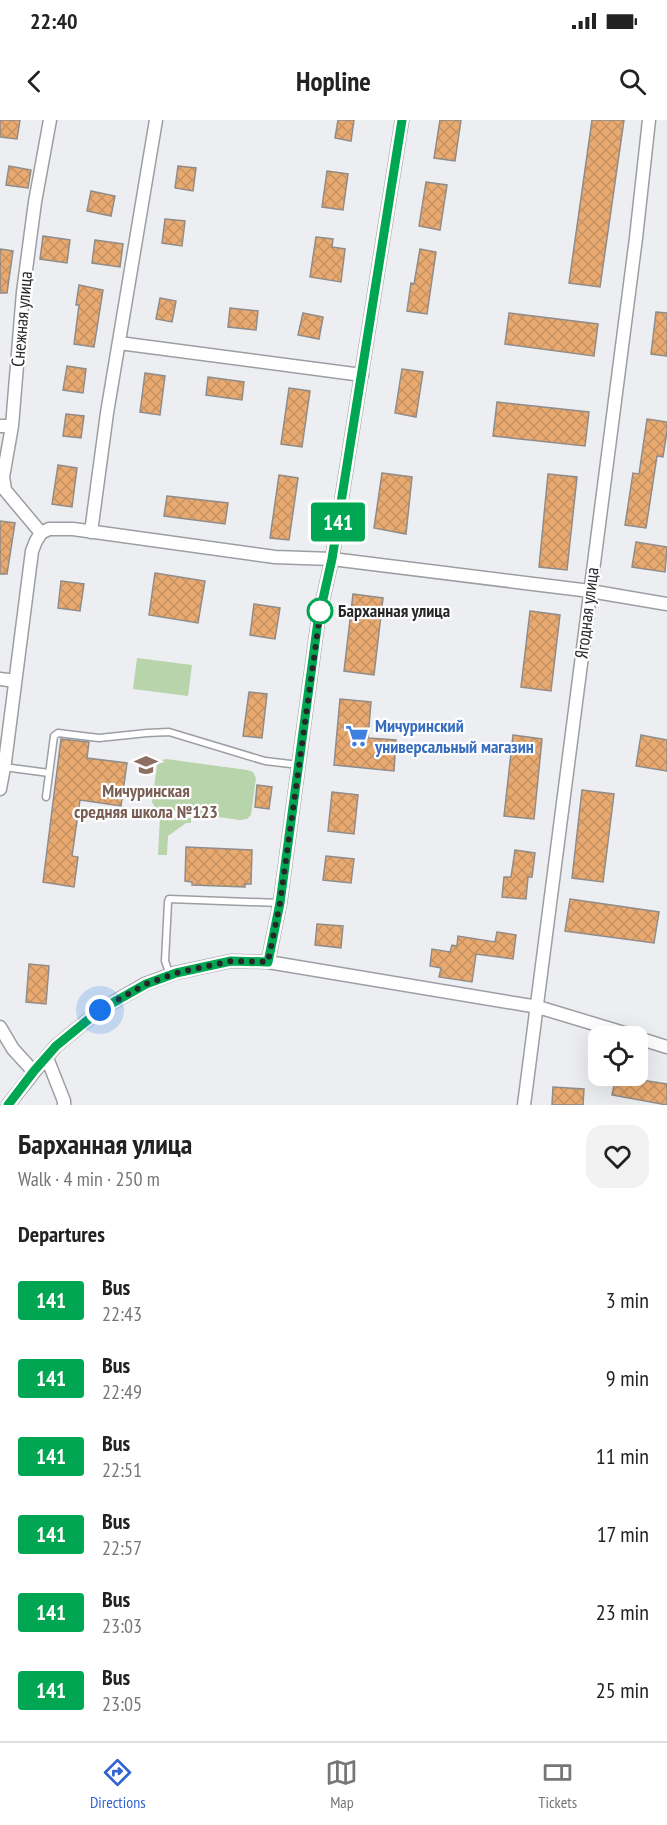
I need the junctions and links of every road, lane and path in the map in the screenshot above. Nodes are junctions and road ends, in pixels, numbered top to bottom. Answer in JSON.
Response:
{"nodes":[{"id":1,"x":50,"y":120,"type":"edge"},
{"id":2,"x":156,"y":120,"type":"edge"},
{"id":3,"x":402,"y":120,"type":"edge"},
{"id":4,"x":649,"y":120,"type":"edge"},
{"id":5,"x":119,"y":343,"type":"junction"},
{"id":6,"x":362,"y":375,"type":"junction"},
{"id":7,"x":6,"y":426,"type":"edge"},
{"id":8,"x":41,"y":532,"type":"junction"},
{"id":9,"x":91,"y":532,"type":"junction"},
{"id":10,"x":332,"y":559,"type":"junction"},
{"id":11,"x":590,"y":591,"type":"junction"},
{"id":12,"x":667,"y":603,"type":"edge"},
{"id":13,"x":0,"y":679,"type":"edge"},
{"id":14,"x":15,"y":681,"type":"junction"},
{"id":15,"x":299,"y":765,"type":"junction"},
{"id":16,"x":4,"y":767,"type":"junction"},
{"id":17,"x":50,"y":773,"type":"junction"},
{"id":18,"x":0,"y":789,"type":"edge"},
{"id":19,"x":46,"y":797,"type":"dead end"},
{"id":20,"x":280,"y":903,"type":"junction"},
{"id":21,"x":268,"y":962,"type":"junction"},
{"id":22,"x":170,"y":975,"type":"junction"},
{"id":23,"x":538,"y":1007,"type":"junction"},
{"id":24,"x":600,"y":1026,"type":"edge"},
{"id":25,"x":0,"y":1027,"type":"edge"},
{"id":26,"x":648,"y":1041,"type":"edge"},
{"id":27,"x":667,"y":1047,"type":"edge"},
{"id":28,"x":47,"y":1058,"type":"junction"},
{"id":29,"x":34,"y":1071,"type":"junction"},
{"id":30,"x":8,"y":1105,"type":"edge"},
{"id":31,"x":64,"y":1105,"type":"edge"},
{"id":32,"x":524,"y":1105,"type":"edge"}],
"edges":[{"from":1,"to":7,"type":"street","name":"Снежная улица"},
{"from":2,"to":5,"type":"street"},
{"from":3,"to":6,"type":"street"},
{"from":4,"to":11,"type":"street","name":"Ягодная улица"},
{"from":5,"to":6,"type":"street"},
{"from":5,"to":9,"type":"street"},
{"from":6,"to":10,"type":"street"},
{"from":7,"to":8,"type":"street","name":"Снежная улица"},
{"from":8,"to":9,"type":"street"},
{"from":8,"to":14,"type":"street"},
{"from":9,"to":10,"type":"street"},
{"from":10,"to":11,"type":"street"},
{"from":10,"to":15,"type":"street"},
{"from":11,"to":12,"type":"street"},
{"from":11,"to":23,"type":"street","name":"Ягодная улица"},
{"from":13,"to":14,"type":"street"},
{"from":14,"to":16,"type":"street"},
{"from":15,"to":17,"type":"lane"},
{"from":15,"to":20,"type":"street"},
{"from":16,"to":17,"type":"lane"},
{"from":16,"to":18,"type":"street"},
{"from":17,"to":19,"type":"lane"},
{"from":20,"to":21,"type":"street"},
{"from":20,"to":22,"type":"lane"},
{"from":21,"to":22,"type":"street"},
{"from":21,"to":23,"type":"street"},
{"from":22,"to":28,"type":"street"},
{"from":23,"to":24,"type":"street"},
{"from":23,"to":32,"type":"street","name":"Ягодная улица"},
{"from":25,"to":29,"type":"street"},
{"from":26,"to":27,"type":"street"},
{"from":28,"to":29,"type":"street"},
{"from":28,"to":31,"type":"street"},
{"from":29,"to":30,"type":"street"}]}
